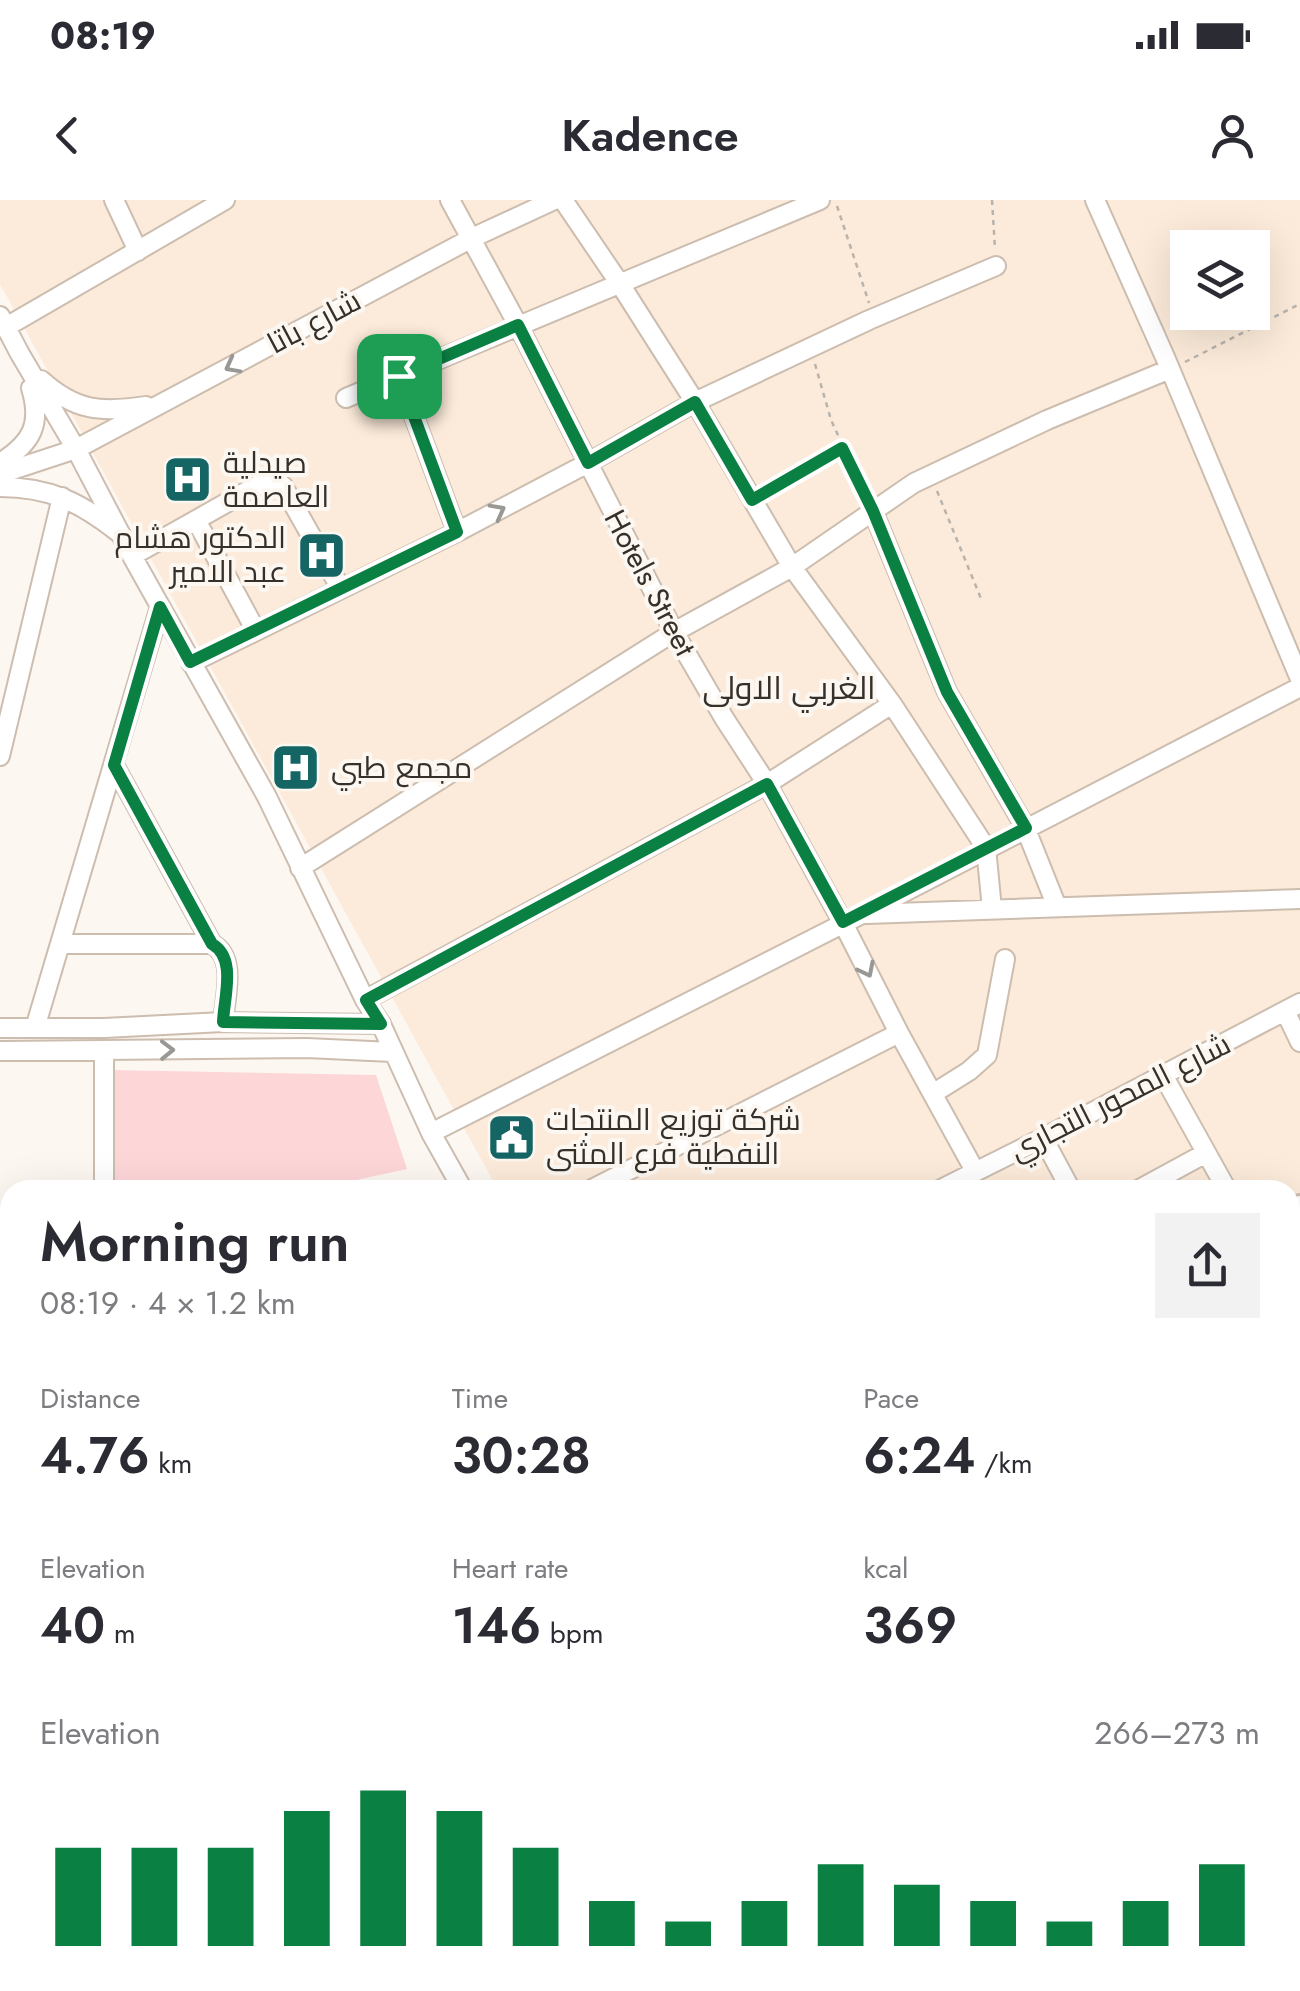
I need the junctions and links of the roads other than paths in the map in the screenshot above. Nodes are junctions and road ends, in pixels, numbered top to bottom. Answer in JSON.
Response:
{"nodes":[{"id":1,"x":114,"y":200,"type":"edge"},
{"id":2,"x":224,"y":200,"type":"edge"},
{"id":3,"x":450,"y":200,"type":"edge"},
{"id":4,"x":554,"y":200,"type":"edge"},
{"id":5,"x":563,"y":200,"type":"edge"},
{"id":6,"x":820,"y":200,"type":"edge"},
{"id":7,"x":1096,"y":200,"type":"edge"},
{"id":8,"x":472,"y":238,"type":"junction"},
{"id":9,"x":138,"y":250,"type":"junction"},
{"id":10,"x":996,"y":266,"type":"road end"},
{"id":11,"x":620,"y":284,"type":"junction"},
{"id":12,"x":3,"y":321,"type":"edge"},
{"id":13,"x":518,"y":325,"type":"junction"},
{"id":14,"x":20,"y":354,"type":"junction"},
{"id":15,"x":1170,"y":369,"type":"junction"},
{"id":16,"x":399,"y":376,"type":"junction"},
{"id":17,"x":346,"y":398,"type":"dead end"},
{"id":18,"x":695,"y":402,"type":"junction"},
{"id":19,"x":161,"y":404,"type":"junction"},
{"id":20,"x":76,"y":449,"type":"junction"},
{"id":21,"x":0,"y":463,"type":"edge"},
{"id":22,"x":588,"y":463,"type":"junction"},
{"id":23,"x":0,"y":474,"type":"edge"},
{"id":24,"x":0,"y":487,"type":"edge"},
{"id":25,"x":62,"y":496,"type":"junction"},
{"id":26,"x":873,"y":511,"type":"junction"},
{"id":27,"x":196,"y":520,"type":"junction"},
{"id":28,"x":457,"y":532,"type":"junction"},
{"id":29,"x":123,"y":536,"type":"junction"},
{"id":30,"x":132,"y":556,"type":"junction"},
{"id":31,"x":792,"y":567,"type":"junction"},
{"id":32,"x":341,"y":589,"type":"junction"},
{"id":33,"x":160,"y":607,"type":"junction"},
{"id":34,"x":256,"y":630,"type":"junction"},
{"id":35,"x":674,"y":632,"type":"junction"},
{"id":36,"x":190,"y":662,"type":"junction"},
{"id":37,"x":1300,"y":679,"type":"edge"},
{"id":38,"x":1300,"y":687,"type":"edge"},
{"id":39,"x":892,"y":704,"type":"junction"},
{"id":40,"x":0,"y":756,"type":"edge"},
{"id":41,"x":114,"y":765,"type":"junction"},
{"id":42,"x":767,"y":784,"type":"junction"},
{"id":43,"x":1026,"y":828,"type":"junction"},
{"id":44,"x":986,"y":848,"type":"junction"},
{"id":45,"x":300,"y":868,"type":"junction"},
{"id":46,"x":1300,"y":899,"type":"edge"},
{"id":47,"x":1057,"y":907,"type":"junction"},
{"id":48,"x":992,"y":909,"type":"junction"},
{"id":49,"x":862,"y":914,"type":"junction"},
{"id":50,"x":843,"y":922,"type":"junction"},
{"id":51,"x":60,"y":944,"type":"junction"},
{"id":52,"x":212,"y":944,"type":"junction"},
{"id":53,"x":1005,"y":959,"type":"dead end"},
{"id":54,"x":366,"y":1000,"type":"junction"},
{"id":55,"x":1292,"y":1007,"type":"edge"},
{"id":56,"x":223,"y":1022,"type":"junction"},
{"id":57,"x":381,"y":1024,"type":"junction"},
{"id":58,"x":0,"y":1028,"type":"edge"},
{"id":59,"x":35,"y":1028,"type":"junction"},
{"id":60,"x":899,"y":1033,"type":"junction"},
{"id":61,"x":1300,"y":1042,"type":"edge"},
{"id":62,"x":104,"y":1050,"type":"junction"},
{"id":63,"x":0,"y":1051,"type":"edge"},
{"id":64,"x":392,"y":1052,"type":"junction"},
{"id":65,"x":1163,"y":1075,"type":"junction"},
{"id":66,"x":934,"y":1093,"type":"junction"},
{"id":67,"x":431,"y":1133,"type":"junction"},
{"id":68,"x":1043,"y":1138,"type":"junction"},
{"id":69,"x":1206,"y":1153,"type":"junction"},
{"id":70,"x":976,"y":1170,"type":"junction"},
{"id":71,"x":104,"y":1180,"type":"edge"},
{"id":72,"x":457,"y":1180,"type":"edge"},
{"id":73,"x":610,"y":1180,"type":"edge"},
{"id":74,"x":958,"y":1180,"type":"edge"},
{"id":75,"x":1066,"y":1180,"type":"edge"},
{"id":76,"x":1156,"y":1180,"type":"edge"},
{"id":77,"x":1221,"y":1180,"type":"edge"}],
"edges":[{"from":1,"to":9,"type":"street"},
{"from":2,"to":9,"type":"street"},
{"from":3,"to":8,"type":"street","name":"Hotels Street"},
{"from":4,"to":8,"type":"street","name":"شارع باتا"},
{"from":5,"to":11,"type":"street"},
{"from":6,"to":11,"type":"street"},
{"from":7,"to":15,"type":"street"},
{"from":8,"to":13,"type":"street","name":"Hotels Street"},
{"from":8,"to":19,"type":"street","name":"شارع باتا","one_way":true},
{"from":9,"to":12,"type":"street"},
{"from":10,"to":18,"type":"street"},
{"from":11,"to":13,"type":"street"},
{"from":11,"to":18,"type":"street"},
{"from":12,"to":14,"type":"street"},
{"from":13,"to":16,"type":"street"},
{"from":13,"to":22,"type":"street","name":"Hotels Street"},
{"from":14,"to":19,"type":"street"},
{"from":14,"to":20,"type":"street"},
{"from":14,"to":21,"type":"street"},
{"from":15,"to":26,"type":"street"},
{"from":15,"to":37,"type":"street"},
{"from":16,"to":17,"type":"street"},
{"from":16,"to":28,"type":"street"},
{"from":18,"to":22,"type":"street"},
{"from":18,"to":31,"type":"street"},
{"from":19,"to":20,"type":"street","name":"شارع باتا"},
{"from":20,"to":23,"type":"street","name":"شارع باتا"},
{"from":20,"to":29,"type":"street"},
{"from":28,"to":22,"type":"street","one_way":true},
{"from":22,"to":35,"type":"street","name":"Hotels Street"},
{"from":24,"to":25,"type":"street"},
{"from":25,"to":29,"type":"street"},
{"from":25,"to":40,"type":"street"},
{"from":26,"to":31,"type":"street"},
{"from":26,"to":43,"type":"street"},
{"from":27,"to":30,"type":"street"},
{"from":27,"to":32,"type":"street"},
{"from":27,"to":34,"type":"street"},
{"from":28,"to":32,"type":"street"},
{"from":29,"to":30,"type":"street"},
{"from":30,"to":33,"type":"street"},
{"from":31,"to":35,"type":"street"},
{"from":31,"to":39,"type":"street"},
{"from":32,"to":34,"type":"street"},
{"from":33,"to":36,"type":"street"},
{"from":33,"to":41,"type":"street"},
{"from":34,"to":36,"type":"street"},
{"from":35,"to":42,"type":"street","name":"Hotels Street"},
{"from":35,"to":45,"type":"street"},
{"from":36,"to":45,"type":"street"},
{"from":38,"to":43,"type":"street"},
{"from":39,"to":42,"type":"street"},
{"from":39,"to":44,"type":"street"},
{"from":41,"to":51,"type":"street"},
{"from":41,"to":52,"type":"street"},
{"from":42,"to":50,"type":"street","name":"Hotels Street"},
{"from":42,"to":54,"type":"street"},
{"from":43,"to":44,"type":"street"},
{"from":43,"to":47,"type":"street"},
{"from":44,"to":48,"type":"street"},
{"from":44,"to":49,"type":"street"},
{"from":45,"to":54,"type":"street"},
{"from":46,"to":47,"type":"street"},
{"from":47,"to":48,"type":"street"},
{"from":48,"to":49,"type":"street"},
{"from":49,"to":50,"type":"street"},
{"from":50,"to":60,"type":"street","name":"Hotels Street","one_way":true},
{"from":50,"to":67,"type":"street"},
{"from":51,"to":52,"type":"street"},
{"from":51,"to":59,"type":"street"},
{"from":52,"to":56,"type":"street"},
{"from":53,"to":66,"type":"street"},
{"from":54,"to":57,"type":"street"},
{"from":55,"to":61,"type":"street"},
{"from":55,"to":65,"type":"street","name":"شارع المحور التجاري"},
{"from":56,"to":57,"type":"street"},
{"from":56,"to":59,"type":"street"},
{"from":57,"to":64,"type":"street"},
{"from":58,"to":59,"type":"street"},
{"from":60,"to":66,"type":"street","name":"Hotels Street"},
{"from":60,"to":73,"type":"street"},
{"from":62,"to":63,"type":"street"},
{"from":62,"to":64,"type":"street","one_way":true},
{"from":62,"to":71,"type":"street"},
{"from":64,"to":67,"type":"street"},
{"from":65,"to":68,"type":"street","name":"شارع المحور التجاري"},
{"from":65,"to":69,"type":"street"},
{"from":66,"to":70,"type":"street","name":"Hotels Street"},
{"from":67,"to":72,"type":"street"},
{"from":68,"to":70,"type":"street","name":"شارع المحور التجاري"},
{"from":68,"to":75,"type":"street"},
{"from":69,"to":76,"type":"street"},
{"from":69,"to":77,"type":"street"},
{"from":70,"to":74,"type":"street","name":"شارع المحور التجاري"}]}
